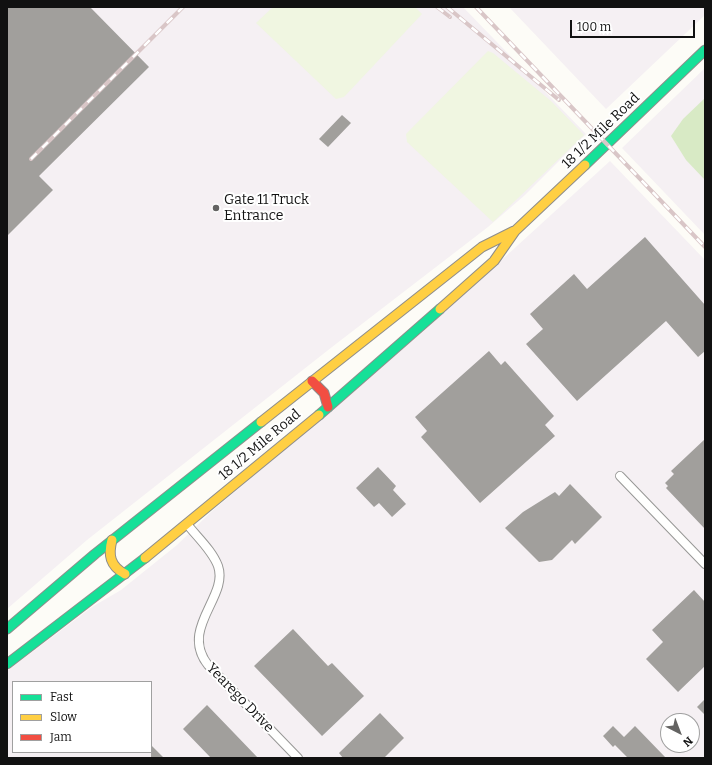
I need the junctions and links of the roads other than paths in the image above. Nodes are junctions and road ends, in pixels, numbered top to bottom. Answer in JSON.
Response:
{"nodes":[{"id":1,"x":705,"y":50,"type":"edge"},
{"id":2,"x":515,"y":231,"type":"junction"},
{"id":3,"x":312,"y":381,"type":"junction"},
{"id":4,"x":328,"y":407,"type":"junction"},
{"id":5,"x":620,"y":476,"type":"dead end"},
{"id":6,"x":187,"y":524,"type":"junction"},
{"id":7,"x":112,"y":540,"type":"junction"},
{"id":8,"x":705,"y":564,"type":"edge"},
{"id":9,"x":125,"y":574,"type":"junction"},
{"id":10,"x":7,"y":629,"type":"edge"},
{"id":11,"x":7,"y":664,"type":"edge"},
{"id":12,"x":298,"y":758,"type":"edge"}],
"edges":[{"from":1,"to":2,"type":"street","name":"18 1/2 Mile Road"},
{"from":2,"to":3,"type":"street","name":"18 1/2 Mile Road"},
{"from":2,"to":4,"type":"street","name":"18 1/2 Mile Road"},
{"from":3,"to":4,"type":"street"},
{"from":3,"to":7,"type":"street","name":"18 1/2 Mile Road"},
{"from":4,"to":6,"type":"street","name":"18 1/2 Mile Road"},
{"from":5,"to":8,"type":"street"},
{"from":6,"to":9,"type":"street","name":"18 1/2 Mile Road"},
{"from":6,"to":12,"type":"street","name":"Yearego Drive"},
{"from":7,"to":9,"type":"street"},
{"from":7,"to":10,"type":"street","name":"18 1/2 Mile Road"},
{"from":9,"to":11,"type":"street","name":"18 1/2 Mile Road"}]}
